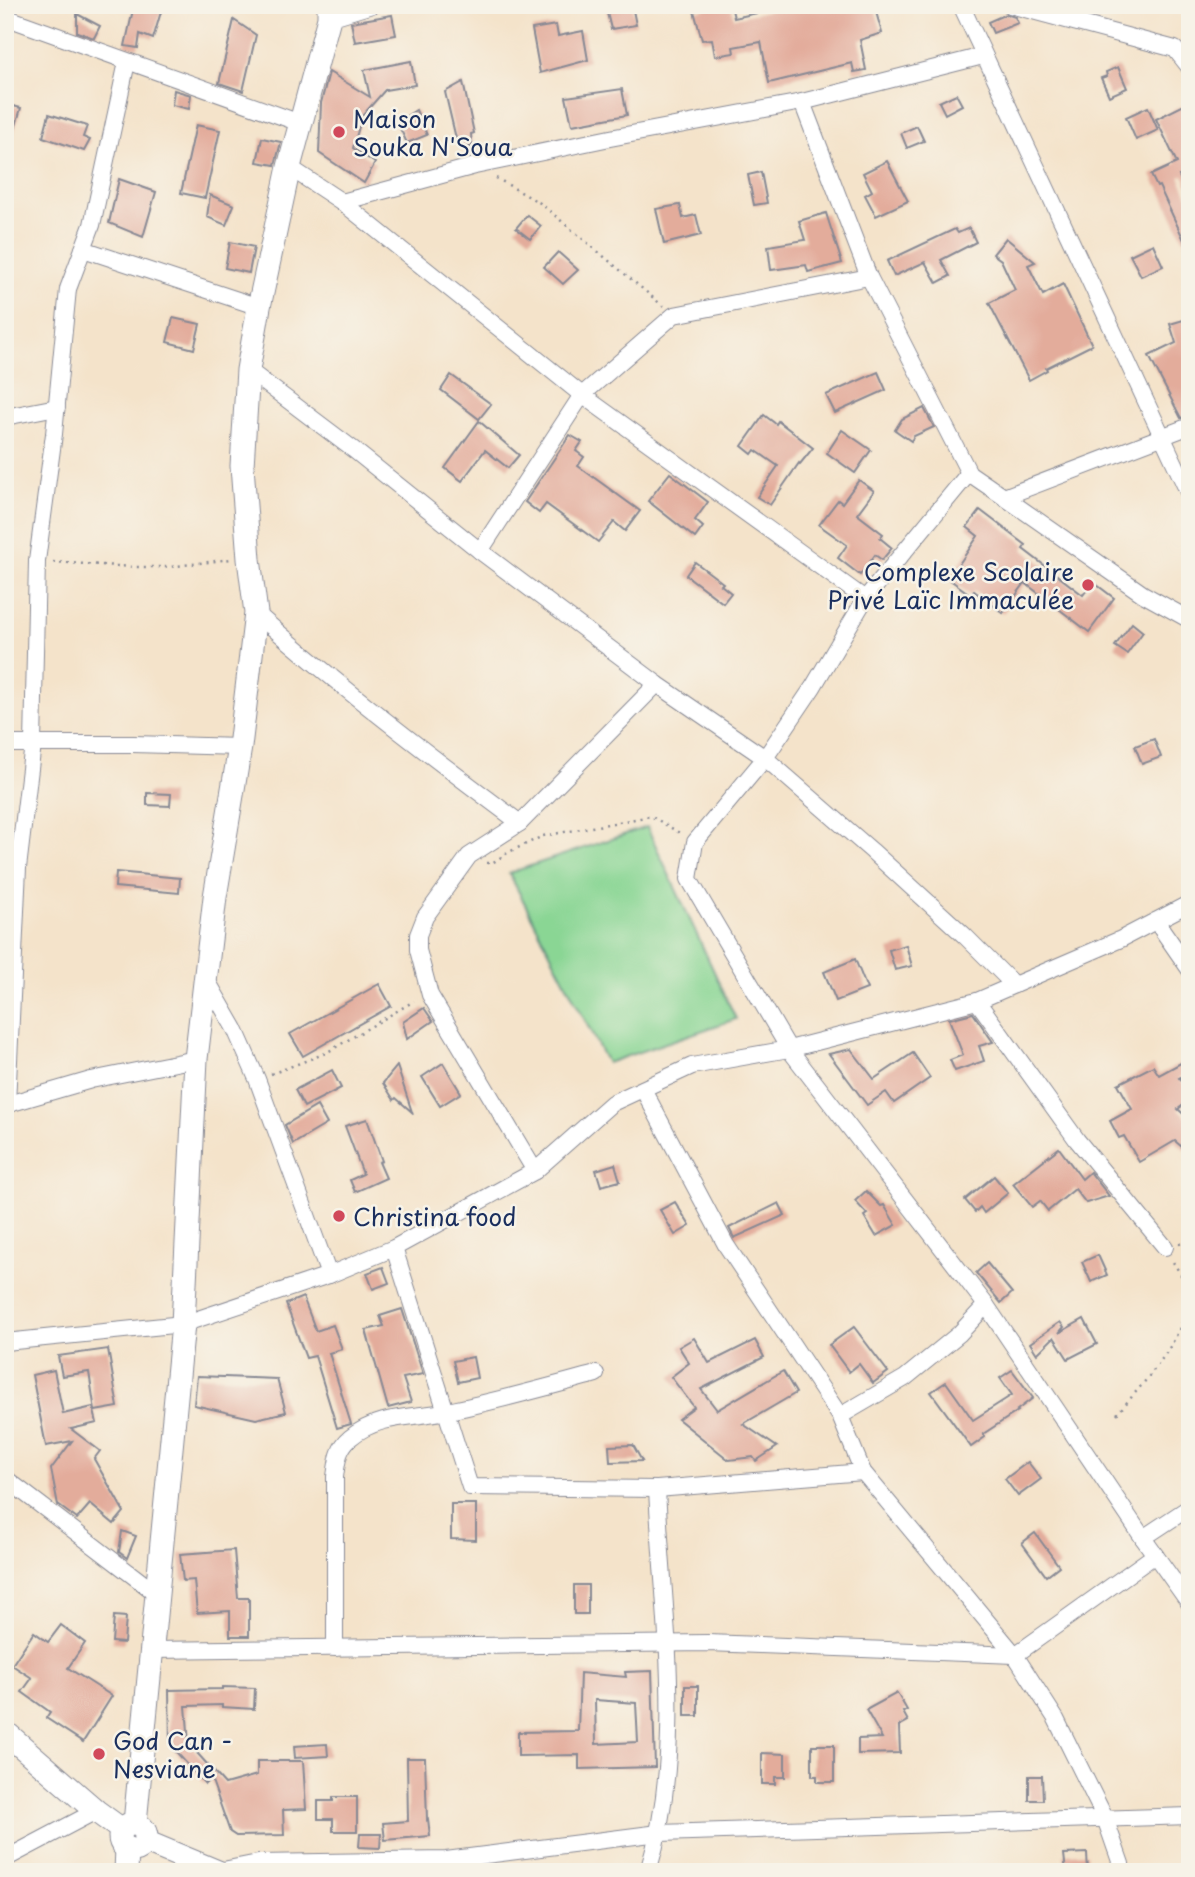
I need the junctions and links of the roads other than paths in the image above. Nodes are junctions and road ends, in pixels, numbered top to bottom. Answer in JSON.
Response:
{"nodes":[{"id":1,"x":372,"y":5,"type":"edge"},
{"id":2,"x":961,"y":5,"type":"edge"},
{"id":3,"x":1010,"y":5,"type":"edge"},
{"id":4,"x":329,"y":11,"type":"edge"},
{"id":5,"x":5,"y":17,"type":"edge"},
{"id":6,"x":983,"y":56,"type":"junction"},
{"id":7,"x":127,"y":62,"type":"junction"},
{"id":8,"x":1190,"y":68,"type":"edge"},
{"id":9,"x":802,"y":102,"type":"junction"},
{"id":10,"x":300,"y":123,"type":"junction"},
{"id":11,"x":289,"y":167,"type":"junction"},
{"id":12,"x":342,"y":202,"type":"junction"},
{"id":13,"x":83,"y":249,"type":"junction"},
{"id":14,"x":869,"y":277,"type":"junction"},
{"id":15,"x":259,"y":307,"type":"junction"},
{"id":16,"x":248,"y":370,"type":"junction"},
{"id":17,"x":582,"y":395,"type":"junction"},
{"id":18,"x":57,"y":407,"type":"junction"},
{"id":19,"x":5,"y":417,"type":"edge"},
{"id":20,"x":1190,"y":426,"type":"edge"},
{"id":21,"x":1163,"y":437,"type":"junction"},
{"id":22,"x":968,"y":473,"type":"junction"},
{"id":23,"x":1190,"y":496,"type":"edge"},
{"id":24,"x":1004,"y":497,"type":"junction"},
{"id":25,"x":480,"y":551,"type":"junction"},
{"id":26,"x":865,"y":599,"type":"junction"},
{"id":27,"x":256,"y":613,"type":"junction"},
{"id":28,"x":1190,"y":620,"type":"edge"},
{"id":29,"x":657,"y":684,"type":"junction"},
{"id":30,"x":5,"y":744,"type":"edge"},
{"id":31,"x":33,"y":744,"type":"junction"},
{"id":32,"x":240,"y":747,"type":"junction"},
{"id":33,"x":765,"y":758,"type":"junction"},
{"id":34,"x":520,"y":823,"type":"junction"},
{"id":35,"x":1190,"y":903,"type":"edge"},
{"id":36,"x":1156,"y":921,"type":"junction"},
{"id":37,"x":1190,"y":970,"type":"edge"},
{"id":38,"x":205,"y":977,"type":"junction"},
{"id":39,"x":1014,"y":985,"type":"junction"},
{"id":40,"x":977,"y":1001,"type":"junction"},
{"id":41,"x":789,"y":1049,"type":"junction"},
{"id":42,"x":196,"y":1059,"type":"junction"},
{"id":43,"x":643,"y":1089,"type":"junction"},
{"id":44,"x":6,"y":1104,"type":"edge"},
{"id":45,"x":535,"y":1171,"type":"junction"},
{"id":46,"x":1165,"y":1247,"type":"road end"},
{"id":47,"x":394,"y":1248,"type":"junction"},
{"id":48,"x":329,"y":1275,"type":"junction"},
{"id":49,"x":986,"y":1305,"type":"junction"},
{"id":50,"x":183,"y":1324,"type":"junction"},
{"id":51,"x":5,"y":1342,"type":"edge"},
{"id":52,"x":596,"y":1374,"type":"dead end"},
{"id":53,"x":447,"y":1412,"type":"junction"},
{"id":54,"x":840,"y":1416,"type":"junction"},
{"id":55,"x":863,"y":1472,"type":"junction"},
{"id":56,"x":5,"y":1478,"type":"edge"},
{"id":57,"x":657,"y":1489,"type":"junction"},
{"id":58,"x":1190,"y":1507,"type":"edge"},
{"id":59,"x":1143,"y":1538,"type":"junction"},
{"id":60,"x":1154,"y":1555,"type":"junction"},
{"id":61,"x":157,"y":1594,"type":"junction"},
{"id":62,"x":1190,"y":1604,"type":"edge"},
{"id":63,"x":669,"y":1644,"type":"junction"},
{"id":64,"x":335,"y":1648,"type":"junction"},
{"id":65,"x":152,"y":1650,"type":"junction"},
{"id":66,"x":1015,"y":1655,"type":"junction"},
{"id":67,"x":5,"y":1732,"type":"edge"},
{"id":68,"x":96,"y":1811,"type":"junction"},
{"id":69,"x":1190,"y":1816,"type":"edge"},
{"id":70,"x":1105,"y":1818,"type":"junction"},
{"id":71,"x":659,"y":1833,"type":"junction"},
{"id":72,"x":132,"y":1836,"type":"junction"},
{"id":73,"x":5,"y":1859,"type":"edge"},
{"id":74,"x":445,"y":1866,"type":"edge"},
{"id":75,"x":126,"y":1872,"type":"edge"},
{"id":76,"x":218,"y":1872,"type":"edge"},
{"id":77,"x":648,"y":1872,"type":"edge"},
{"id":78,"x":1122,"y":1872,"type":"edge"}],
"edges":[{"from":1,"to":4,"type":"street"},
{"from":2,"to":6,"type":"street"},
{"from":3,"to":8,"type":"street"},
{"from":4,"to":10,"type":"street"},
{"from":5,"to":7,"type":"street"},
{"from":6,"to":9,"type":"street"},
{"from":6,"to":21,"type":"street"},
{"from":7,"to":10,"type":"street"},
{"from":7,"to":13,"type":"street"},
{"from":9,"to":12,"type":"street"},
{"from":9,"to":14,"type":"street"},
{"from":10,"to":11,"type":"street"},
{"from":11,"to":12,"type":"street"},
{"from":11,"to":15,"type":"street"},
{"from":12,"to":17,"type":"street"},
{"from":13,"to":15,"type":"street"},
{"from":13,"to":18,"type":"street"},
{"from":14,"to":17,"type":"street"},
{"from":14,"to":22,"type":"street"},
{"from":15,"to":16,"type":"street"},
{"from":16,"to":25,"type":"street"},
{"from":16,"to":27,"type":"street"},
{"from":17,"to":25,"type":"street"},
{"from":17,"to":26,"type":"street"},
{"from":18,"to":19,"type":"street"},
{"from":18,"to":31,"type":"street"},
{"from":20,"to":21,"type":"street"},
{"from":21,"to":23,"type":"street"},
{"from":21,"to":24,"type":"street"},
{"from":22,"to":24,"type":"street"},
{"from":22,"to":26,"type":"street"},
{"from":24,"to":28,"type":"street"},
{"from":25,"to":29,"type":"street"},
{"from":26,"to":33,"type":"street"},
{"from":27,"to":32,"type":"street"},
{"from":27,"to":34,"type":"street"},
{"from":29,"to":33,"type":"street"},
{"from":29,"to":34,"type":"street"},
{"from":30,"to":31,"type":"street"},
{"from":31,"to":32,"type":"street"},
{"from":31,"to":44,"type":"street"},
{"from":32,"to":38,"type":"street"},
{"from":33,"to":39,"type":"street"},
{"from":33,"to":41,"type":"street"},
{"from":34,"to":45,"type":"street"},
{"from":35,"to":36,"type":"street"},
{"from":36,"to":37,"type":"street"},
{"from":36,"to":39,"type":"street"},
{"from":38,"to":42,"type":"street"},
{"from":38,"to":48,"type":"street"},
{"from":39,"to":40,"type":"street"},
{"from":40,"to":41,"type":"street"},
{"from":40,"to":46,"type":"street"},
{"from":41,"to":43,"type":"street"},
{"from":41,"to":49,"type":"street"},
{"from":42,"to":44,"type":"street"},
{"from":42,"to":50,"type":"street"},
{"from":43,"to":45,"type":"street"},
{"from":43,"to":54,"type":"street"},
{"from":45,"to":47,"type":"street"},
{"from":47,"to":48,"type":"street"},
{"from":47,"to":53,"type":"street"},
{"from":48,"to":50,"type":"street"},
{"from":49,"to":54,"type":"street"},
{"from":49,"to":59,"type":"street"},
{"from":50,"to":51,"type":"street"},
{"from":50,"to":61,"type":"street"},
{"from":52,"to":53,"type":"street"},
{"from":53,"to":57,"type":"street"},
{"from":53,"to":64,"type":"street"},
{"from":54,"to":55,"type":"street"},
{"from":55,"to":57,"type":"street"},
{"from":55,"to":66,"type":"street"},
{"from":56,"to":61,"type":"street"},
{"from":57,"to":63,"type":"street"},
{"from":58,"to":59,"type":"street"},
{"from":59,"to":60,"type":"street"},
{"from":60,"to":62,"type":"street"},
{"from":60,"to":66,"type":"street"},
{"from":61,"to":65,"type":"street"},
{"from":63,"to":64,"type":"street"},
{"from":63,"to":66,"type":"street"},
{"from":63,"to":71,"type":"street"},
{"from":64,"to":65,"type":"street"},
{"from":65,"to":72,"type":"street"},
{"from":66,"to":70,"type":"street"},
{"from":67,"to":68,"type":"street"},
{"from":68,"to":72,"type":"street"},
{"from":68,"to":73,"type":"street"},
{"from":69,"to":70,"type":"street"},
{"from":70,"to":71,"type":"street"},
{"from":70,"to":78,"type":"street"},
{"from":71,"to":74,"type":"street"},
{"from":71,"to":77,"type":"street"},
{"from":72,"to":75,"type":"street"},
{"from":72,"to":76,"type":"street"},
{"from":74,"to":76,"type":"street"}]}
